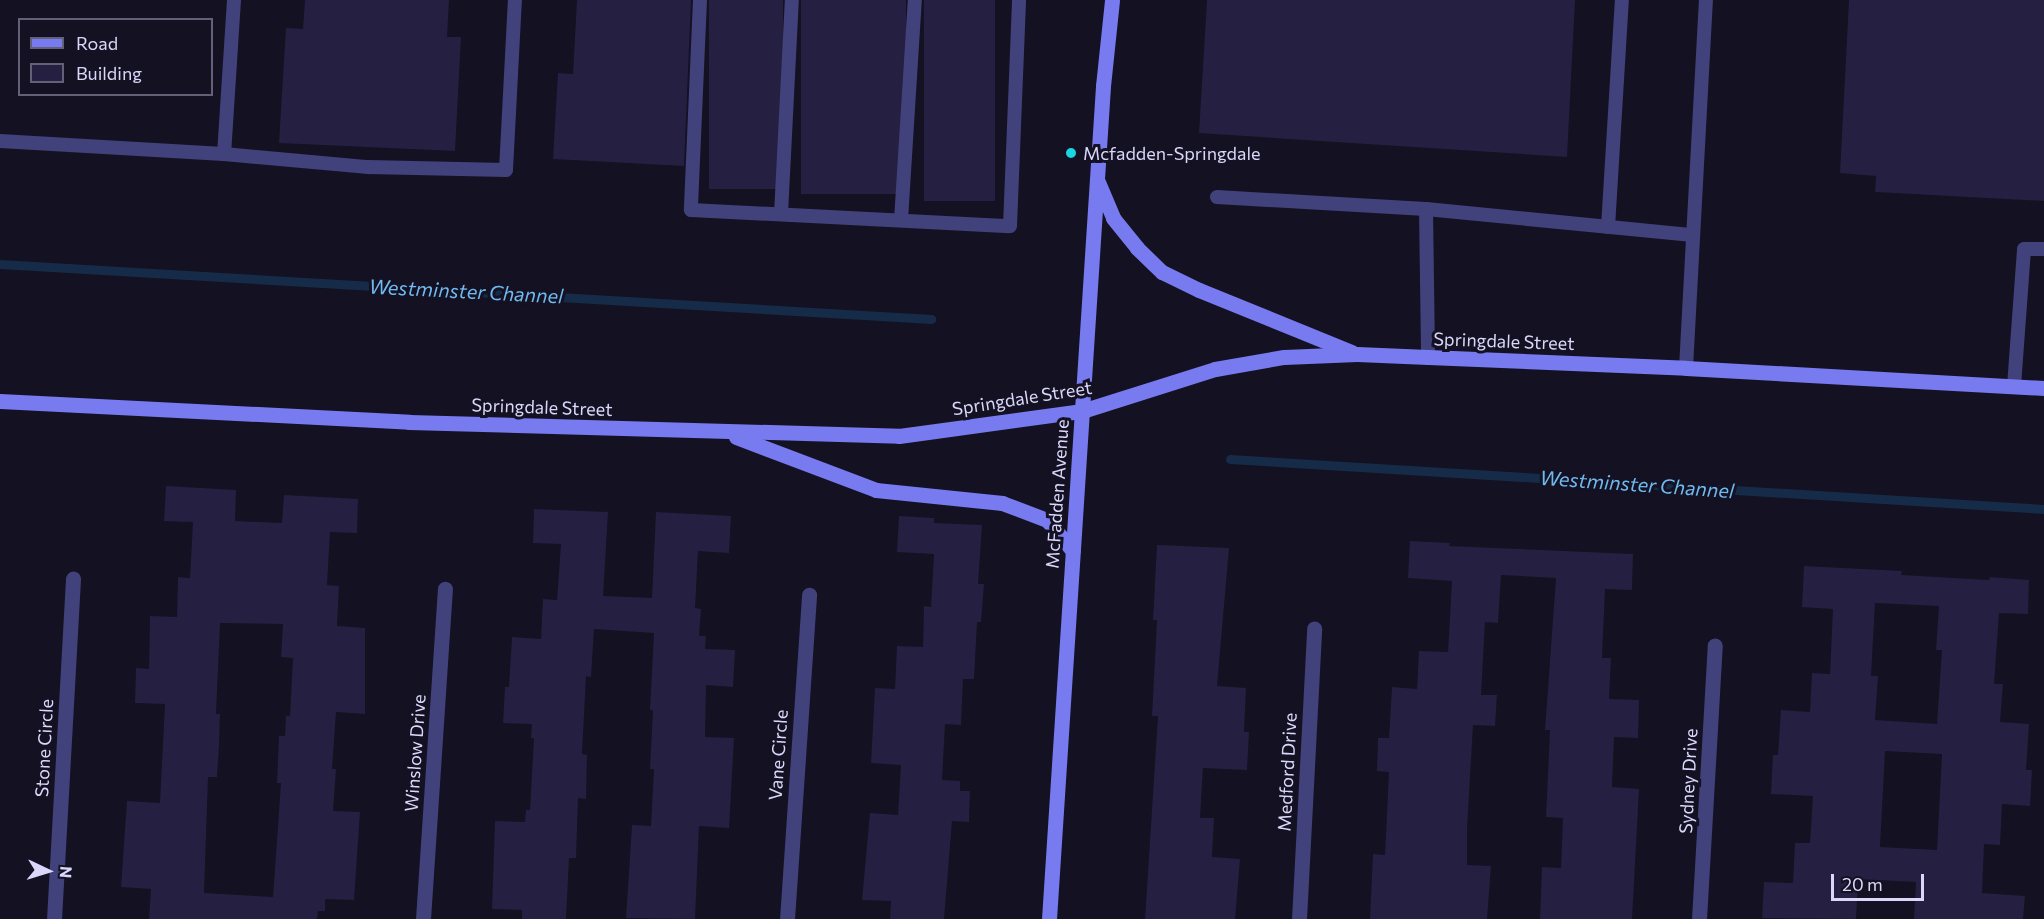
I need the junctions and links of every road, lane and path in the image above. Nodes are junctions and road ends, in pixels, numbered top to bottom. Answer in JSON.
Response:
{"nodes":[{"id":1,"x":234,"y":0,"type":"edge"},
{"id":2,"x":515,"y":0,"type":"edge"},
{"id":3,"x":700,"y":0,"type":"edge"},
{"id":4,"x":792,"y":0,"type":"edge"},
{"id":5,"x":915,"y":0,"type":"edge"},
{"id":6,"x":1020,"y":0,"type":"edge"},
{"id":7,"x":1112,"y":0,"type":"edge"},
{"id":8,"x":1622,"y":0,"type":"edge"},
{"id":9,"x":1706,"y":0,"type":"edge"},
{"id":10,"x":0,"y":141,"type":"edge"},
{"id":11,"x":224,"y":154,"type":"junction"},
{"id":12,"x":1097,"y":179,"type":"junction"},
{"id":13,"x":1217,"y":197,"type":"dead end"},
{"id":14,"x":1426,"y":209,"type":"junction"},
{"id":15,"x":781,"y":214,"type":"junction"},
{"id":16,"x":901,"y":220,"type":"junction"},
{"id":17,"x":1608,"y":226,"type":"junction"},
{"id":18,"x":1693,"y":235,"type":"junction"},
{"id":19,"x":2044,"y":249,"type":"edge"},
{"id":20,"x":1357,"y":354,"type":"junction"},
{"id":21,"x":1428,"y":357,"type":"junction"},
{"id":22,"x":1686,"y":368,"type":"junction"},
{"id":23,"x":2014,"y":386,"type":"junction"},
{"id":24,"x":2044,"y":388,"type":"edge"},
{"id":25,"x":0,"y":401,"type":"edge"},
{"id":26,"x":1082,"y":411,"type":"junction"},
{"id":27,"x":725,"y":432,"type":"junction"},
{"id":28,"x":1073,"y":550,"type":"junction"},
{"id":29,"x":73,"y":579,"type":"dead end"},
{"id":30,"x":445,"y":589,"type":"dead end"},
{"id":31,"x":809,"y":595,"type":"dead end"},
{"id":32,"x":1314,"y":628,"type":"dead end"},
{"id":33,"x":1715,"y":645,"type":"dead end"},
{"id":34,"x":54,"y":919,"type":"edge"},
{"id":35,"x":423,"y":919,"type":"edge"},
{"id":36,"x":787,"y":919,"type":"edge"},
{"id":37,"x":1049,"y":919,"type":"edge"},
{"id":38,"x":1299,"y":919,"type":"edge"},
{"id":39,"x":1699,"y":919,"type":"edge"}],
"edges":[{"from":1,"to":11,"type":"lane"},
{"from":2,"to":11,"type":"lane"},
{"from":3,"to":15,"type":"lane"},
{"from":4,"to":15,"type":"lane"},
{"from":5,"to":16,"type":"lane"},
{"from":6,"to":16,"type":"lane"},
{"from":7,"to":12,"type":"main road","name":"McFadden Avenue"},
{"from":8,"to":17,"type":"lane"},
{"from":9,"to":18,"type":"lane"},
{"from":10,"to":11,"type":"lane"},
{"from":12,"to":20,"type":"main road"},
{"from":12,"to":26,"type":"main road","name":"McFadden Avenue"},
{"from":13,"to":14,"type":"lane"},
{"from":14,"to":17,"type":"lane"},
{"from":14,"to":21,"type":"lane"},
{"from":15,"to":16,"type":"lane"},
{"from":17,"to":18,"type":"lane"},
{"from":18,"to":22,"type":"lane"},
{"from":19,"to":23,"type":"lane"},
{"from":20,"to":21,"type":"main road","name":"Springdale Street"},
{"from":20,"to":26,"type":"main road","name":"Springdale Street"},
{"from":21,"to":22,"type":"main road","name":"Springdale Street"},
{"from":22,"to":23,"type":"main road","name":"Springdale Street"},
{"from":23,"to":24,"type":"main road","name":"Springdale Street"},
{"from":25,"to":27,"type":"main road","name":"Springdale Street"},
{"from":26,"to":27,"type":"main road","name":"Springdale Street"},
{"from":26,"to":28,"type":"main road","name":"McFadden Avenue"},
{"from":27,"to":28,"type":"main road"},
{"from":28,"to":37,"type":"main road","name":"McFadden Avenue"},
{"from":29,"to":34,"type":"street","name":"Stone Circle"},
{"from":30,"to":35,"type":"street","name":"Winslow Drive"},
{"from":31,"to":36,"type":"street","name":"Vane Circle"},
{"from":32,"to":38,"type":"street","name":"Medford Drive"},
{"from":33,"to":39,"type":"street","name":"Sydney Drive"}]}
